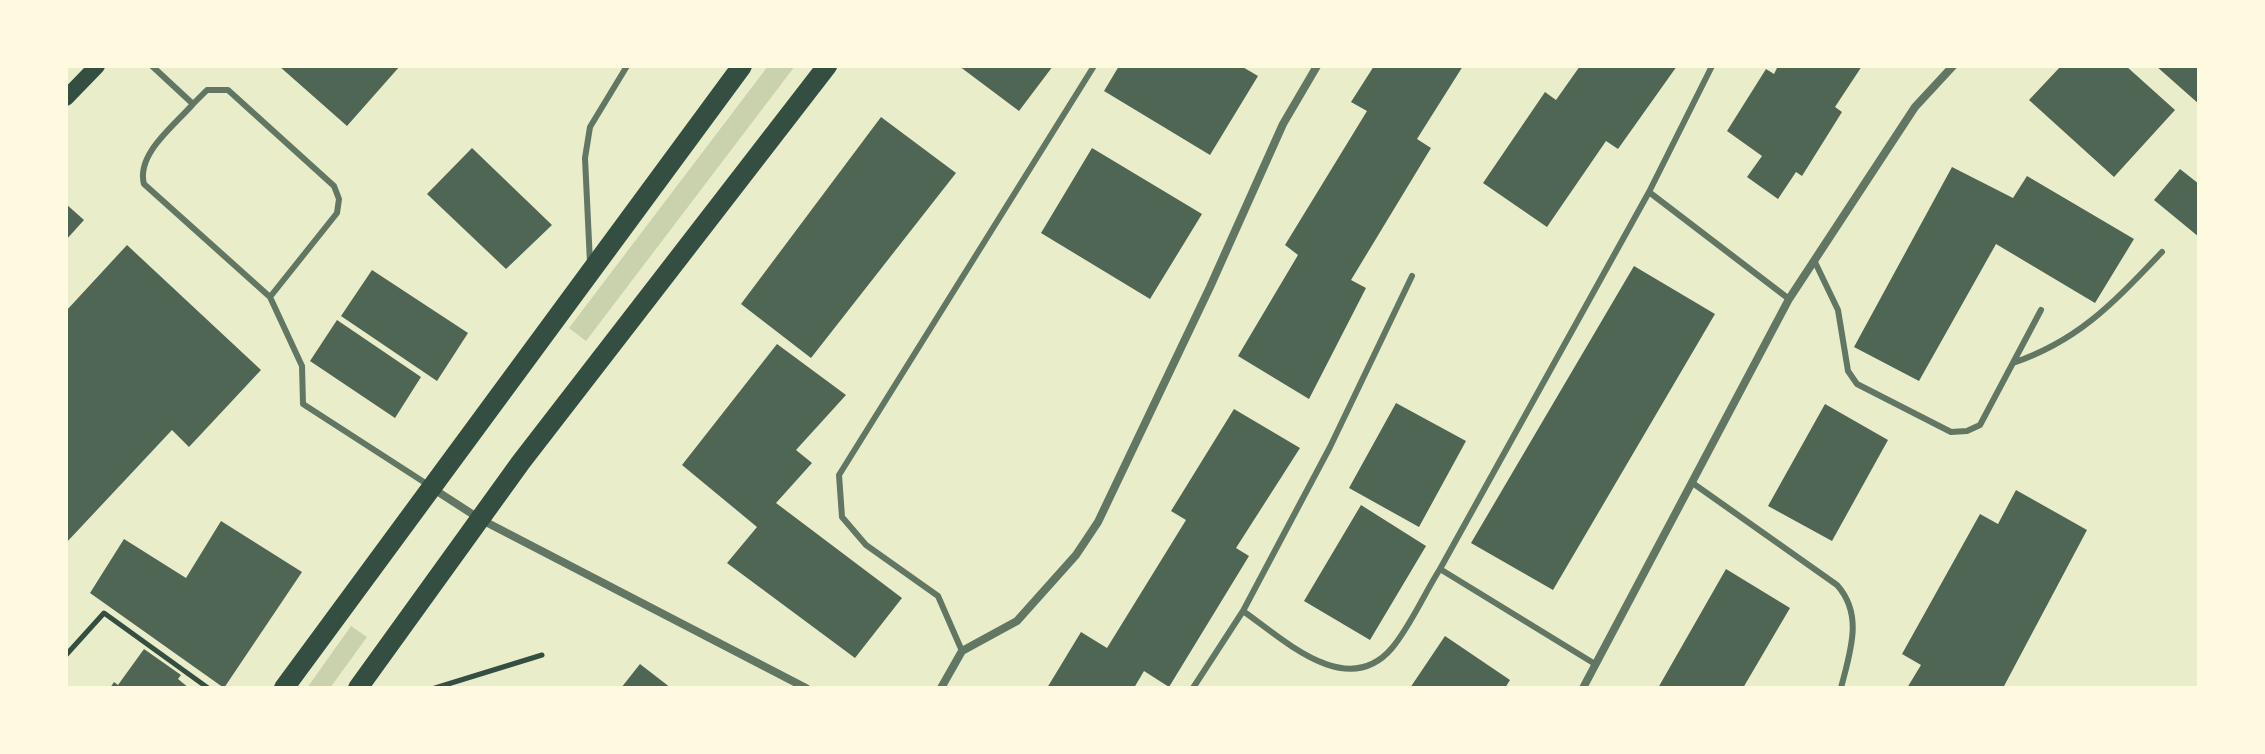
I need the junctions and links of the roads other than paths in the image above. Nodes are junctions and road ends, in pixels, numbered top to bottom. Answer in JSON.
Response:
{"nodes":[{"id":1,"x":97,"y":66,"type":"edge"},
{"id":2,"x":152,"y":66,"type":"edge"},
{"id":3,"x":627,"y":66,"type":"edge"},
{"id":4,"x":742,"y":66,"type":"edge"},
{"id":5,"x":827,"y":66,"type":"edge"},
{"id":6,"x":1094,"y":66,"type":"edge"},
{"id":7,"x":1317,"y":66,"type":"edge"},
{"id":8,"x":1712,"y":66,"type":"edge"},
{"id":9,"x":1953,"y":66,"type":"edge"},
{"id":10,"x":66,"y":98,"type":"edge"},
{"id":11,"x":193,"y":104,"type":"junction"},
{"id":12,"x":1649,"y":192,"type":"junction"},
{"id":13,"x":2162,"y":252,"type":"dead end"},
{"id":14,"x":1813,"y":258,"type":"junction"},
{"id":15,"x":591,"y":272,"type":"junction"},
{"id":16,"x":1412,"y":276,"type":"dead end"},
{"id":17,"x":270,"y":297,"type":"junction"},
{"id":18,"x":1789,"y":299,"type":"junction"},
{"id":19,"x":2041,"y":310,"type":"dead end"},
{"id":20,"x":2013,"y":363,"type":"junction"},
{"id":21,"x":1694,"y":484,"type":"junction"},
{"id":22,"x":431,"y":487,"type":"junction"},
{"id":23,"x":480,"y":519,"type":"junction"},
{"id":24,"x":1440,"y":569,"type":"junction"},
{"id":25,"x":1243,"y":611,"type":"junction"},
{"id":26,"x":962,"y":651,"type":"junction"},
{"id":27,"x":1595,"y":664,"type":"junction"},
{"id":28,"x":284,"y":688,"type":"edge"},
{"id":29,"x":358,"y":688,"type":"edge"},
{"id":30,"x":806,"y":688,"type":"edge"},
{"id":31,"x":941,"y":688,"type":"edge"},
{"id":32,"x":1193,"y":688,"type":"edge"},
{"id":33,"x":1583,"y":688,"type":"edge"},
{"id":34,"x":1841,"y":688,"type":"edge"}],
"edges":[{"from":1,"to":10,"type":"main road"},
{"from":2,"to":11,"type":"lane"},
{"from":3,"to":15,"type":"lane"},
{"from":4,"to":15,"type":"main road"},
{"from":5,"to":23,"type":"main road"},
{"from":6,"to":26,"type":"lane"},
{"from":7,"to":26,"type":"street"},
{"from":8,"to":12,"type":"lane"},
{"from":9,"to":14,"type":"street"},
{"from":11,"to":17,"type":"lane"},
{"from":11,"to":17,"type":"lane"},
{"from":12,"to":18,"type":"lane"},
{"from":12,"to":24,"type":"lane"},
{"from":13,"to":20,"type":"lane"},
{"from":14,"to":18,"type":"street"},
{"from":14,"to":20,"type":"lane"},
{"from":15,"to":22,"type":"main road"},
{"from":16,"to":25,"type":"lane"},
{"from":17,"to":22,"type":"lane"},
{"from":18,"to":21,"type":"street"},
{"from":19,"to":20,"type":"lane"},
{"from":21,"to":27,"type":"street"},
{"from":21,"to":34,"type":"lane"},
{"from":22,"to":23,"type":"street"},
{"from":22,"to":28,"type":"main road"},
{"from":23,"to":29,"type":"main road"},
{"from":23,"to":30,"type":"street"},
{"from":24,"to":25,"type":"lane"},
{"from":24,"to":27,"type":"lane"},
{"from":25,"to":32,"type":"lane"},
{"from":26,"to":31,"type":"street"},
{"from":27,"to":33,"type":"street"}]}
